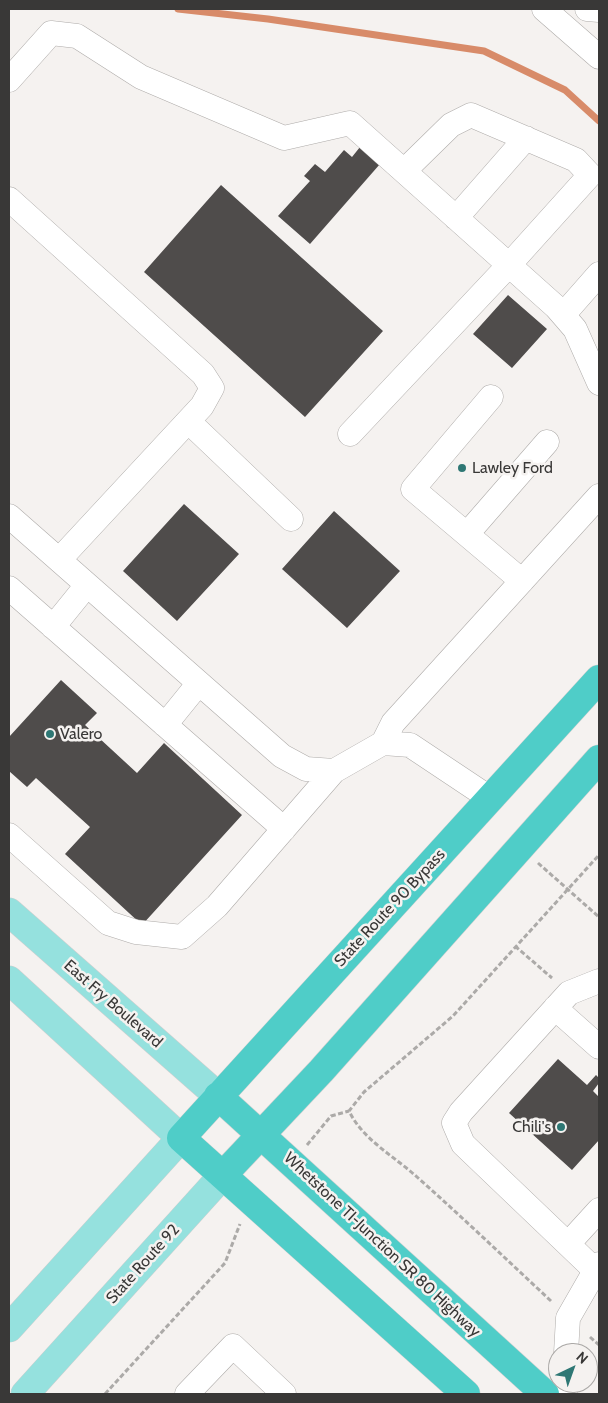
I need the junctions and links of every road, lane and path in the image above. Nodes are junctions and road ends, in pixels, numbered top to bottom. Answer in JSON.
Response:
{"nodes":[{"id":1,"x":544,"y":9,"type":"edge"},
{"id":2,"x":587,"y":9,"type":"edge"},
{"id":3,"x":599,"y":10,"type":"edge"},
{"id":4,"x":599,"y":57,"type":"edge"},
{"id":5,"x":9,"y":80,"type":"edge"},
{"id":6,"x":526,"y":138,"type":"junction"},
{"id":7,"x":404,"y":171,"type":"junction"},
{"id":8,"x":9,"y":199,"type":"edge"},
{"id":9,"x":456,"y":218,"type":"junction"},
{"id":10,"x":509,"y":266,"type":"junction"},
{"id":11,"x":599,"y":274,"type":"edge"},
{"id":12,"x":562,"y":315,"type":"junction"},
{"id":13,"x":599,"y":382,"type":"edge"},
{"id":14,"x":491,"y":397,"type":"dead end"},
{"id":15,"x":188,"y":421,"type":"junction"},
{"id":16,"x":350,"y":434,"type":"dead end"},
{"id":17,"x":547,"y":442,"type":"dead end"},
{"id":18,"x":599,"y":496,"type":"edge"},
{"id":19,"x":291,"y":519,"type":"dead end"},
{"id":20,"x":12,"y":526,"type":"edge"},
{"id":21,"x":467,"y":534,"type":"junction"},
{"id":22,"x":59,"y":560,"type":"junction"},
{"id":23,"x":522,"y":581,"type":"junction"},
{"id":24,"x":87,"y":585,"type":"junction"},
{"id":25,"x":11,"y":593,"type":"edge"},
{"id":26,"x":53,"y":627,"type":"junction"},
{"id":27,"x":599,"y":679,"type":"edge"},
{"id":28,"x":199,"y":683,"type":"junction"},
{"id":29,"x":165,"y":725,"type":"junction"},
{"id":30,"x":383,"y":743,"type":"junction"},
{"id":31,"x":595,"y":770,"type":"edge"},
{"id":32,"x":334,"y":771,"type":"junction"},
{"id":33,"x":491,"y":799,"type":"junction"},
{"id":34,"x":284,"y":830,"type":"junction"},
{"id":35,"x":9,"y":835,"type":"edge"},
{"id":36,"x":520,"y":848,"type":"junction"},
{"id":37,"x":9,"y":912,"type":"edge"},
{"id":38,"x":599,"y":917,"type":"edge"},
{"id":39,"x":515,"y":946,"type":"dead end"},
{"id":40,"x":9,"y":980,"type":"edge"},
{"id":41,"x":599,"y":981,"type":"edge"},
{"id":42,"x":562,"y":1000,"type":"junction"},
{"id":43,"x":599,"y":1047,"type":"edge"},
{"id":44,"x":218,"y":1096,"type":"junction"},
{"id":45,"x":261,"y":1134,"type":"junction"},
{"id":46,"x":181,"y":1138,"type":"junction"},
{"id":47,"x":223,"y":1175,"type":"junction"},
{"id":48,"x":599,"y":1210,"type":"edge"},
{"id":49,"x":568,"y":1244,"type":"junction"},
{"id":50,"x":225,"y":1262,"type":"dead end"},
{"id":51,"x":598,"y":1269,"type":"edge"},
{"id":52,"x":9,"y":1328,"type":"edge"},
{"id":53,"x":567,"y":1343,"type":"edge"},
{"id":54,"x":25,"y":1394,"type":"edge"},
{"id":55,"x":105,"y":1394,"type":"edge"},
{"id":56,"x":188,"y":1394,"type":"edge"},
{"id":57,"x":284,"y":1394,"type":"edge"},
{"id":58,"x":466,"y":1394,"type":"edge"},
{"id":59,"x":545,"y":1394,"type":"edge"}],
"edges":[{"from":1,"to":4,"type":"lane"},
{"from":2,"to":3,"type":"lane"},
{"from":5,"to":7,"type":"lane"},
{"from":6,"to":7,"type":"lane"},
{"from":6,"to":9,"type":"lane"},
{"from":6,"to":10,"type":"lane"},
{"from":7,"to":9,"type":"lane"},
{"from":8,"to":15,"type":"lane"},
{"from":9,"to":10,"type":"lane"},
{"from":10,"to":12,"type":"lane"},
{"from":10,"to":16,"type":"lane"},
{"from":11,"to":12,"type":"lane"},
{"from":12,"to":13,"type":"lane"},
{"from":14,"to":21,"type":"lane"},
{"from":15,"to":19,"type":"lane"},
{"from":15,"to":22,"type":"lane"},
{"from":17,"to":21,"type":"lane"},
{"from":18,"to":23,"type":"lane"},
{"from":20,"to":22,"type":"lane"},
{"from":21,"to":23,"type":"lane"},
{"from":22,"to":24,"type":"lane"},
{"from":23,"to":30,"type":"lane"},
{"from":24,"to":26,"type":"lane"},
{"from":24,"to":28,"type":"lane"},
{"from":25,"to":26,"type":"lane"},
{"from":26,"to":29,"type":"lane"},
{"from":27,"to":33,"type":"highway","name":"State Route 90 Bypass"},
{"from":28,"to":29,"type":"lane"},
{"from":28,"to":32,"type":"lane"},
{"from":29,"to":34,"type":"lane"},
{"from":30,"to":32,"type":"lane"},
{"from":30,"to":33,"type":"lane"},
{"from":31,"to":36,"type":"highway"},
{"from":32,"to":34,"type":"lane"},
{"from":33,"to":44,"type":"highway","name":"State Route 90 Bypass"},
{"from":34,"to":35,"type":"lane"},
{"from":36,"to":38,"type":"path"},
{"from":36,"to":45,"type":"highway"},
{"from":37,"to":44,"type":"main road","name":"East Fry Boulevard"},
{"from":39,"to":42,"type":"path"},
{"from":40,"to":46,"type":"main road"},
{"from":41,"to":42,"type":"lane"},
{"from":42,"to":43,"type":"lane"},
{"from":42,"to":49,"type":"lane"},
{"from":44,"to":45,"type":"highway","name":"Whetstone TI-Junction SR 80 Highway"},
{"from":44,"to":46,"type":"highway","name":"State Route 90 Bypass"},
{"from":45,"to":47,"type":"highway","name":"State Route 92"},
{"from":45,"to":59,"type":"highway","name":"Whetstone TI-Junction SR 80 Highway"},
{"from":46,"to":47,"type":"highway"},
{"from":46,"to":52,"type":"main road"},
{"from":47,"to":54,"type":"main road","name":"State Route 92"},
{"from":47,"to":58,"type":"highway"},
{"from":48,"to":49,"type":"lane"},
{"from":49,"to":51,"type":"lane"},
{"from":50,"to":55,"type":"path"},
{"from":51,"to":53,"type":"lane"},
{"from":56,"to":57,"type":"lane"}]}
